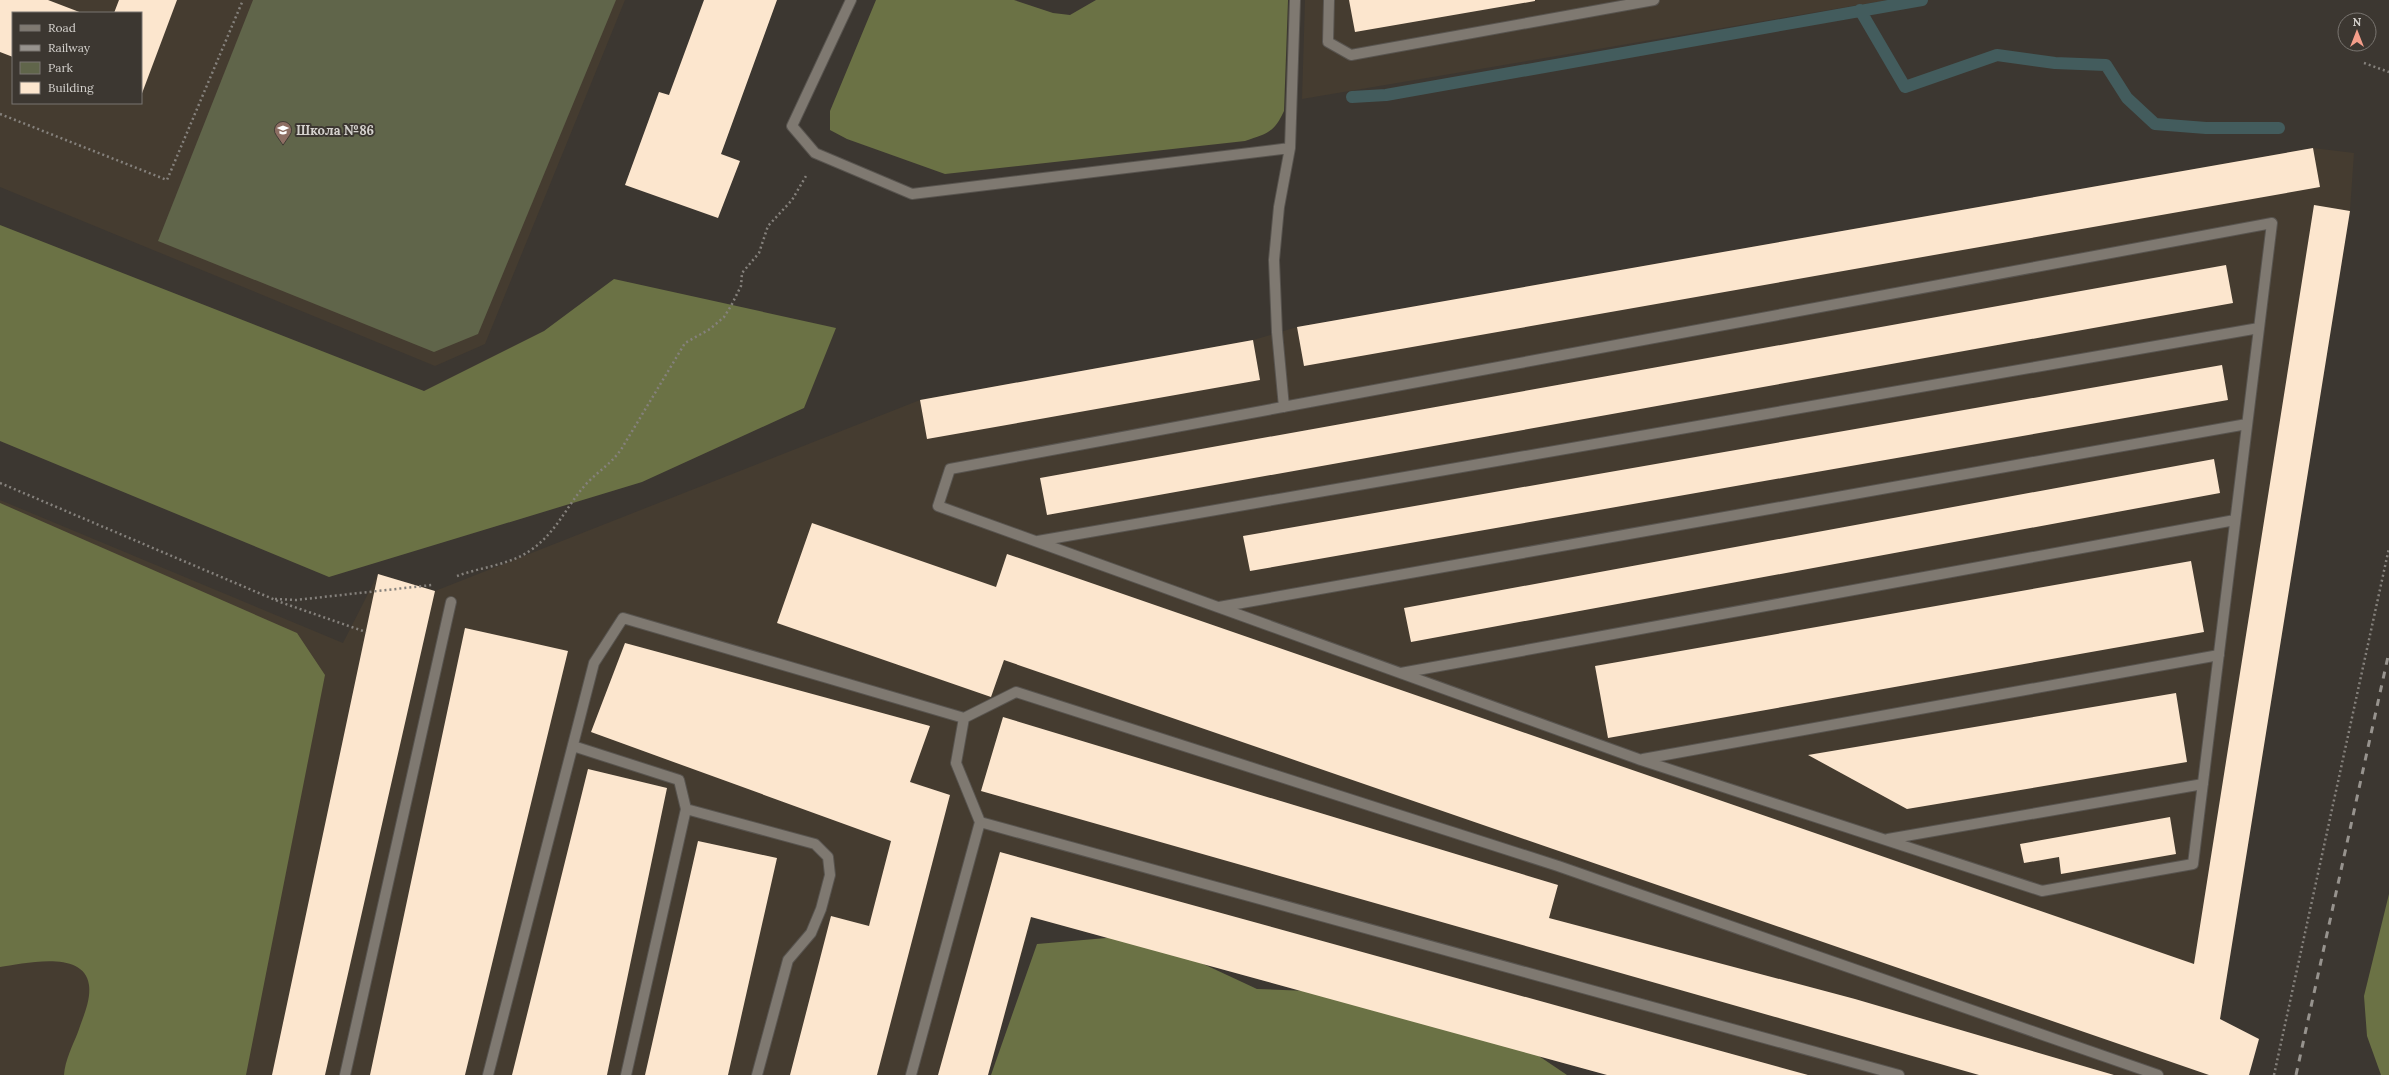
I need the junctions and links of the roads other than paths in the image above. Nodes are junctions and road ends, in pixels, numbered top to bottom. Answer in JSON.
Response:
{"nodes":[{"id":1,"x":850,"y":0,"type":"edge"},
{"id":2,"x":1296,"y":0,"type":"edge"},
{"id":3,"x":1329,"y":0,"type":"edge"},
{"id":4,"x":1654,"y":0,"type":"edge"},
{"id":5,"x":1290,"y":148,"type":"junction"},
{"id":6,"x":2259,"y":328,"type":"junction"},
{"id":7,"x":1284,"y":407,"type":"junction"},
{"id":8,"x":2247,"y":424,"type":"junction"},
{"id":9,"x":2235,"y":520,"type":"junction"},
{"id":10,"x":1036,"y":541,"type":"junction"},
{"id":11,"x":451,"y":602,"type":"dead end"},
{"id":12,"x":1218,"y":607,"type":"junction"},
{"id":13,"x":2219,"y":655,"type":"junction"},
{"id":14,"x":1401,"y":673,"type":"junction"},
{"id":15,"x":964,"y":718,"type":"junction"},
{"id":16,"x":573,"y":746,"type":"junction"},
{"id":17,"x":1641,"y":760,"type":"junction"},
{"id":18,"x":2203,"y":784,"type":"junction"},
{"id":19,"x":686,"y":809,"type":"junction"},
{"id":20,"x":980,"y":822,"type":"junction"},
{"id":21,"x":1885,"y":839,"type":"junction"},
{"id":22,"x":345,"y":1075,"type":"edge"},
{"id":23,"x":488,"y":1075,"type":"edge"},
{"id":24,"x":626,"y":1075,"type":"edge"},
{"id":25,"x":757,"y":1075,"type":"edge"},
{"id":26,"x":911,"y":1075,"type":"edge"},
{"id":27,"x":1899,"y":1075,"type":"edge"},
{"id":28,"x":2158,"y":1075,"type":"edge"}],
"edges":[{"from":1,"to":5,"type":"lane"},
{"from":2,"to":5,"type":"lane"},
{"from":3,"to":4,"type":"lane"},
{"from":5,"to":7,"type":"lane"},
{"from":6,"to":7,"type":"lane"},
{"from":6,"to":8,"type":"lane"},
{"from":6,"to":10,"type":"lane"},
{"from":7,"to":10,"type":"lane"},
{"from":8,"to":9,"type":"lane"},
{"from":8,"to":12,"type":"lane"},
{"from":9,"to":13,"type":"lane"},
{"from":9,"to":14,"type":"lane"},
{"from":10,"to":12,"type":"lane"},
{"from":11,"to":22,"type":"lane"},
{"from":12,"to":14,"type":"lane"},
{"from":13,"to":17,"type":"lane"},
{"from":13,"to":18,"type":"lane"},
{"from":14,"to":17,"type":"lane"},
{"from":15,"to":16,"type":"lane"},
{"from":15,"to":20,"type":"lane"},
{"from":15,"to":28,"type":"lane"},
{"from":16,"to":19,"type":"lane"},
{"from":16,"to":23,"type":"lane"},
{"from":17,"to":21,"type":"lane"},
{"from":18,"to":21,"type":"lane"},
{"from":18,"to":21,"type":"lane"},
{"from":19,"to":24,"type":"lane"},
{"from":19,"to":25,"type":"lane"},
{"from":20,"to":26,"type":"lane"},
{"from":20,"to":27,"type":"lane"}]}
